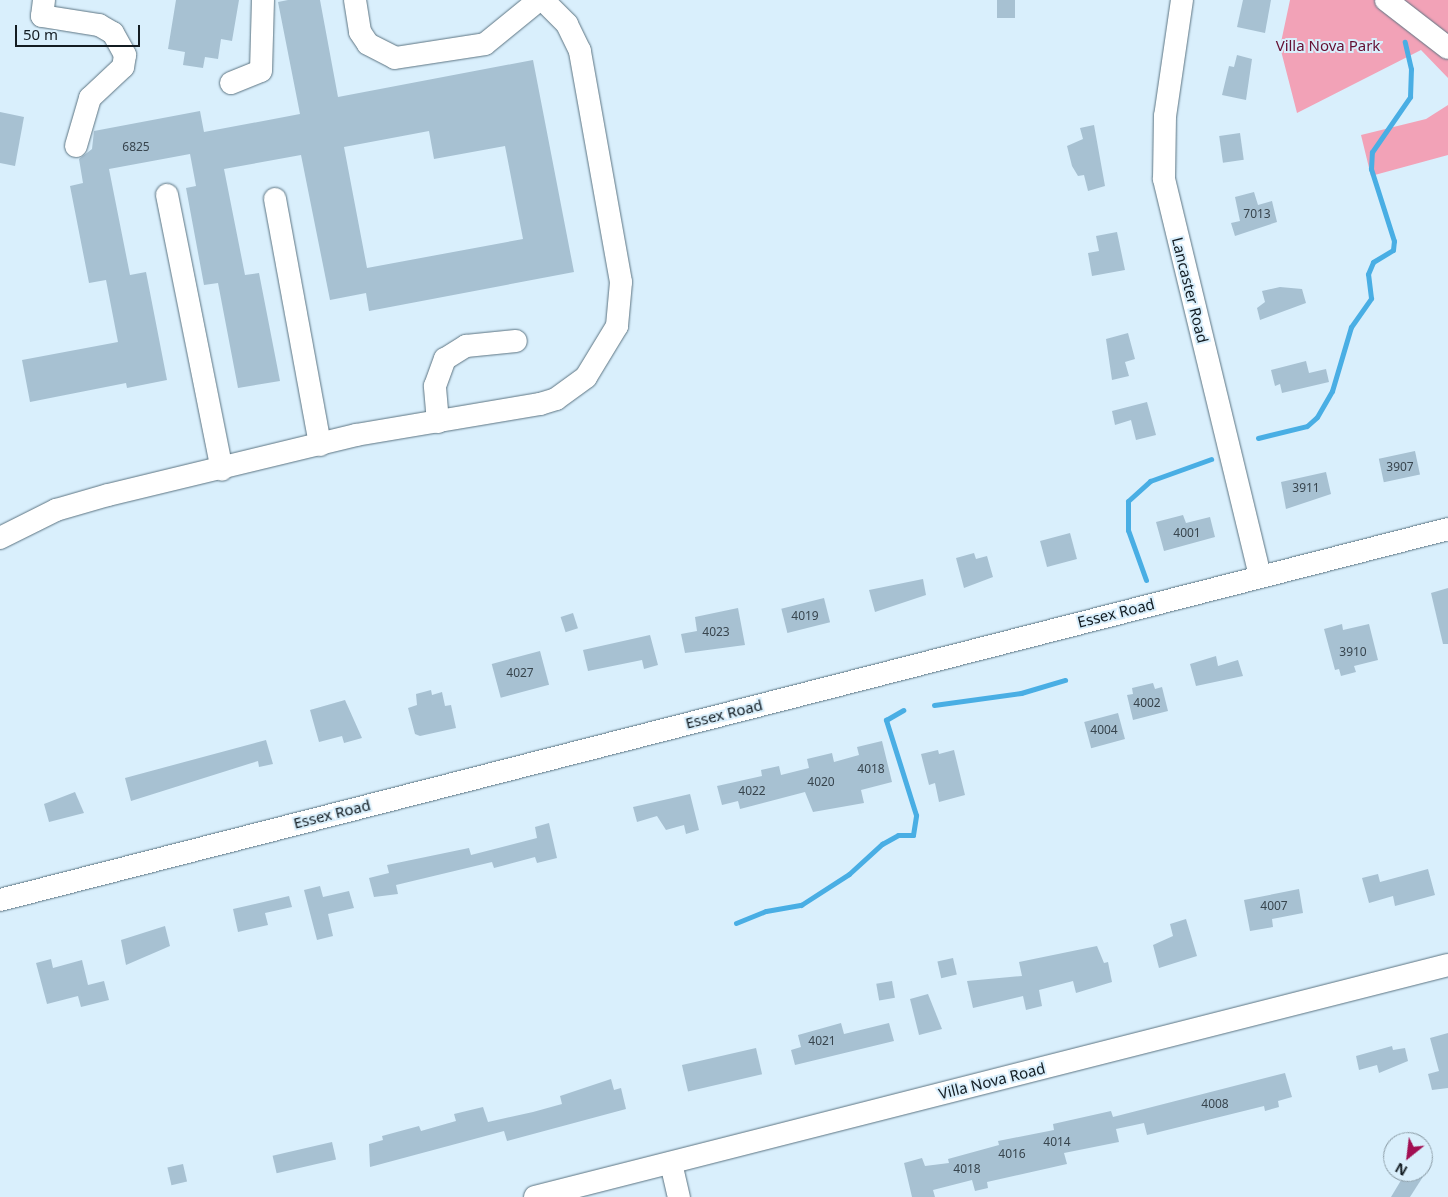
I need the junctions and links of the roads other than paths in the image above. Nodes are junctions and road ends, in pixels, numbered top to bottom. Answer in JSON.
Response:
{"nodes":[{"id":1,"x":44,"y":0,"type":"edge"},
{"id":2,"x":263,"y":0,"type":"edge"},
{"id":3,"x":355,"y":0,"type":"edge"},
{"id":4,"x":541,"y":0,"type":"edge"},
{"id":5,"x":1182,"y":0,"type":"edge"},
{"id":6,"x":1386,"y":0,"type":"edge"},
{"id":7,"x":1445,"y":39,"type":"edge"},
{"id":8,"x":231,"y":83,"type":"dead end"},
{"id":9,"x":76,"y":146,"type":"dead end"},
{"id":10,"x":167,"y":195,"type":"dead end"},
{"id":11,"x":275,"y":199,"type":"dead end"},
{"id":12,"x":516,"y":341,"type":"dead end"},
{"id":13,"x":438,"y":422,"type":"junction"},
{"id":14,"x":320,"y":445,"type":"junction"},
{"id":15,"x":222,"y":470,"type":"junction"},
{"id":16,"x":1448,"y":529,"type":"edge"},
{"id":17,"x":0,"y":538,"type":"edge"},
{"id":18,"x":1260,"y":576,"type":"junction"},
{"id":19,"x":0,"y":900,"type":"edge"},
{"id":20,"x":1448,"y":965,"type":"edge"},
{"id":21,"x":670,"y":1163,"type":"junction"},
{"id":22,"x":535,"y":1197,"type":"edge"},
{"id":23,"x":679,"y":1197,"type":"edge"}],
"edges":[{"from":1,"to":9,"type":"street"},
{"from":2,"to":8,"type":"street"},
{"from":3,"to":4,"type":"street"},
{"from":4,"to":13,"type":"street"},
{"from":5,"to":18,"type":"street","name":"Lancaster Road"},
{"from":6,"to":7,"type":"street"},
{"from":10,"to":15,"type":"street"},
{"from":11,"to":14,"type":"street"},
{"from":12,"to":13,"type":"street"},
{"from":13,"to":14,"type":"street"},
{"from":14,"to":15,"type":"street"},
{"from":15,"to":17,"type":"street"},
{"from":16,"to":18,"type":"street","name":"Essex Road"},
{"from":18,"to":19,"type":"street","name":"Essex Road"},
{"from":20,"to":21,"type":"street","name":"Villa Nova Road"},
{"from":21,"to":22,"type":"street","name":"Villa Nova Road"},
{"from":21,"to":23,"type":"street"}]}
